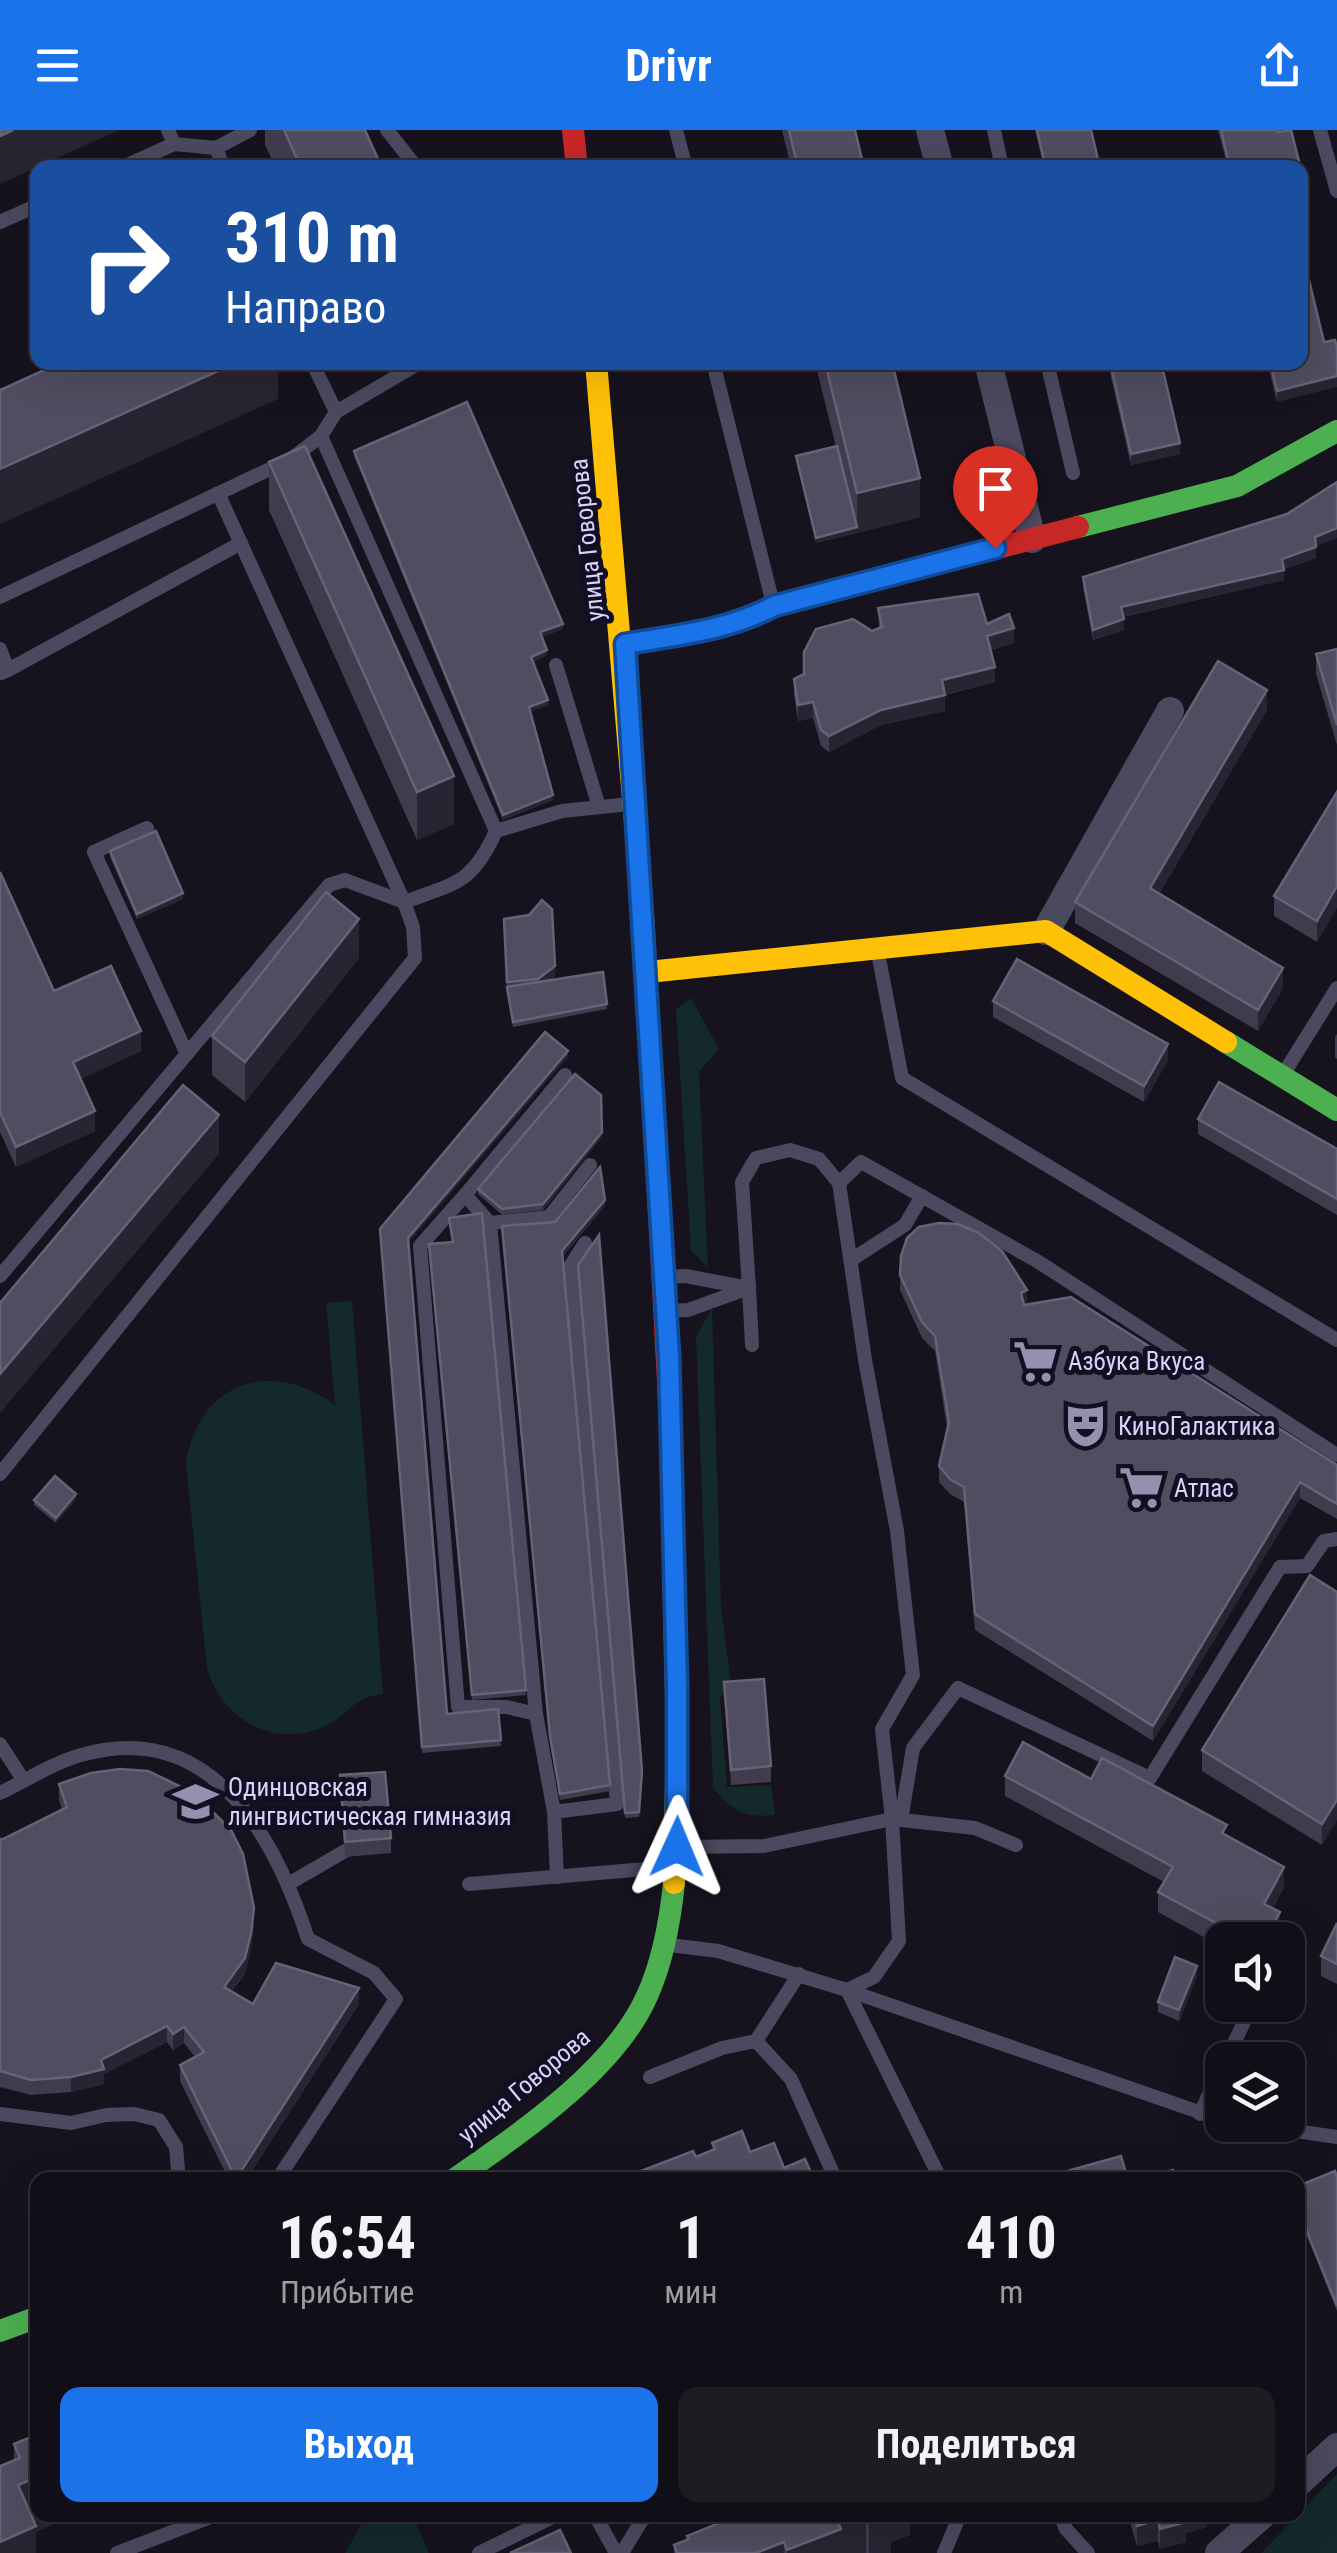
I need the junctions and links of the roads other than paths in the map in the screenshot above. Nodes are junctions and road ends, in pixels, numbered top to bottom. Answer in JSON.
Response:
{"nodes":[{"id":1,"x":250,"y":130,"type":"edge"},
{"id":2,"x":387,"y":130,"type":"edge"},
{"id":3,"x":573,"y":130,"type":"edge"},
{"id":4,"x":676,"y":130,"type":"edge"},
{"id":5,"x":930,"y":130,"type":"edge"},
{"id":6,"x":994,"y":130,"type":"edge"},
{"id":7,"x":1320,"y":130,"type":"edge"},
{"id":8,"x":171,"y":137,"type":"edge"},
{"id":9,"x":216,"y":148,"type":"junction"},
{"id":10,"x":135,"y":160,"type":"edge"},
{"id":11,"x":221,"y":160,"type":"edge"},
{"id":12,"x":410,"y":160,"type":"edge"},
{"id":13,"x":576,"y":160,"type":"edge"},
{"id":14,"x":684,"y":160,"type":"edge"},
{"id":15,"x":938,"y":160,"type":"edge"},
{"id":16,"x":1000,"y":160,"type":"edge"},
{"id":17,"x":1337,"y":191,"type":"edge"},
{"id":18,"x":30,"y":209,"type":"edge"},
{"id":19,"x":0,"y":222,"type":"edge"},
{"id":20,"x":316,"y":370,"type":"edge"},
{"id":21,"x":408,"y":370,"type":"edge"},
{"id":22,"x":597,"y":370,"type":"edge"},
{"id":23,"x":715,"y":370,"type":"edge"},
{"id":24,"x":990,"y":370,"type":"edge"},
{"id":25,"x":1050,"y":370,"type":"edge"},
{"id":26,"x":336,"y":412,"type":"junction"},
{"id":27,"x":1337,"y":431,"type":"edge"},
{"id":28,"x":321,"y":436,"type":"junction"},
{"id":29,"x":1073,"y":473,"type":"dead end"},
{"id":30,"x":218,"y":493,"type":"junction"},
{"id":31,"x":1032,"y":539,"type":"junction"},
{"id":32,"x":242,"y":543,"type":"junction"},
{"id":33,"x":0,"y":597,"type":"edge"},
{"id":34,"x":774,"y":606,"type":"junction"},
{"id":35,"x":625,"y":644,"type":"junction"},
{"id":36,"x":0,"y":649,"type":"edge"},
{"id":37,"x":556,"y":665,"type":"dead end"},
{"id":38,"x":4,"y":672,"type":"edge"},
{"id":39,"x":1170,"y":711,"type":"dead end"},
{"id":40,"x":636,"y":803,"type":"junction"},
{"id":41,"x":599,"y":807,"type":"junction"},
{"id":42,"x":147,"y":828,"type":"dead end"},
{"id":43,"x":496,"y":831,"type":"junction"},
{"id":44,"x":404,"y":902,"type":"junction"},
{"id":45,"x":1046,"y":931,"type":"junction"},
{"id":46,"x":877,"y":948,"type":"junction"},
{"id":47,"x":648,"y":972,"type":"junction"},
{"id":48,"x":1337,"y":988,"type":"edge"},
{"id":49,"x":187,"y":1054,"type":"junction"},
{"id":50,"x":565,"y":1075,"type":"dead end"},
{"id":51,"x":1281,"y":1078,"type":"junction"},
{"id":52,"x":1337,"y":1110,"type":"edge"},
{"id":53,"x":590,"y":1165,"type":"dead end"},
{"id":54,"x":839,"y":1183,"type":"junction"},
{"id":55,"x":465,"y":1195,"type":"junction"},
{"id":56,"x":922,"y":1196,"type":"junction"},
{"id":57,"x":490,"y":1223,"type":"junction"},
{"id":58,"x":585,"y":1243,"type":"dead end"},
{"id":59,"x":850,"y":1260,"type":"junction"},
{"id":60,"x":0,"y":1276,"type":"edge"},
{"id":61,"x":665,"y":1277,"type":"junction"},
{"id":62,"x":749,"y":1288,"type":"junction"},
{"id":63,"x":667,"y":1311,"type":"junction"},
{"id":64,"x":1337,"y":1340,"type":"edge"},
{"id":65,"x":752,"y":1346,"type":"dead end"},
{"id":66,"x":1337,"y":1456,"type":"edge"},
{"id":67,"x":0,"y":1474,"type":"edge"},
{"id":68,"x":1337,"y":1538,"type":"edge"},
{"id":69,"x":536,"y":1714,"type":"junction"},
{"id":70,"x":0,"y":1744,"type":"edge"},
{"id":71,"x":24,"y":1781,"type":"junction"},
{"id":72,"x":0,"y":1792,"type":"edge"},
{"id":73,"x":554,"y":1812,"type":"junction"},
{"id":74,"x":896,"y":1820,"type":"junction"},
{"id":75,"x":1016,"y":1844,"type":"dead end"},
{"id":76,"x":345,"y":1851,"type":"edge"},
{"id":77,"x":676,"y":1857,"type":"junction"},
{"id":78,"x":557,"y":1877,"type":"junction"},
{"id":79,"x":290,"y":1883,"type":"junction"},
{"id":80,"x":469,"y":1884,"type":"dead end"},
{"id":81,"x":664,"y":1944,"type":"junction"},
{"id":82,"x":799,"y":1974,"type":"junction"},
{"id":83,"x":847,"y":1990,"type":"junction"},
{"id":84,"x":756,"y":2040,"type":"junction"},
{"id":85,"x":650,"y":2077,"type":"dead end"},
{"id":86,"x":1205,"y":2103,"type":"edge"},
{"id":87,"x":0,"y":2114,"type":"edge"},
{"id":88,"x":1200,"y":2114,"type":"junction"},
{"id":89,"x":1205,"y":2115,"type":"edge"},
{"id":90,"x":1305,"y":2132,"type":"edge"},
{"id":91,"x":1337,"y":2137,"type":"edge"},
{"id":92,"x":178,"y":2172,"type":"edge"},
{"id":93,"x":282,"y":2172,"type":"edge"},
{"id":94,"x":465,"y":2172,"type":"edge"},
{"id":95,"x":832,"y":2172,"type":"edge"},
{"id":96,"x":937,"y":2172,"type":"edge"},
{"id":97,"x":30,"y":2320,"type":"edge"},
{"id":98,"x":0,"y":2331,"type":"edge"},
{"id":99,"x":1337,"y":2447,"type":"edge"},
{"id":100,"x":1305,"y":2477,"type":"edge"},
{"id":101,"x":198,"y":2522,"type":"edge"},
{"id":102,"x":543,"y":2522,"type":"edge"},
{"id":103,"x":600,"y":2522,"type":"edge"},
{"id":104,"x":641,"y":2522,"type":"edge"},
{"id":105,"x":957,"y":2522,"type":"edge"},
{"id":106,"x":1063,"y":2522,"type":"edge"},
{"id":107,"x":1254,"y":2522,"type":"edge"},
{"id":108,"x":116,"y":2553,"type":"edge"},
{"id":109,"x":479,"y":2553,"type":"edge"},
{"id":110,"x":619,"y":2553,"type":"edge"},
{"id":111,"x":944,"y":2553,"type":"edge"},
{"id":112,"x":1088,"y":2553,"type":"edge"},
{"id":113,"x":1220,"y":2553,"type":"edge"}],
"edges":[{"from":1,"to":9,"type":"lane"},
{"from":2,"to":12,"type":"lane"},
{"from":3,"to":13,"type":"main road"},
{"from":4,"to":14,"type":"lane"},
{"from":5,"to":15,"type":"street"},
{"from":6,"to":16,"type":"lane"},
{"from":7,"to":17,"type":"lane"},
{"from":8,"to":9,"type":"lane"},
{"from":8,"to":10,"type":"lane"},
{"from":9,"to":11,"type":"lane"},
{"from":18,"to":19,"type":"lane"},
{"from":20,"to":26,"type":"lane"},
{"from":21,"to":26,"type":"lane"},
{"from":22,"to":35,"type":"main road","name":"улица Говорова"},
{"from":23,"to":34,"type":"lane"},
{"from":24,"to":31,"type":"street"},
{"from":25,"to":29,"type":"lane"},
{"from":26,"to":28,"type":"lane"},
{"from":27,"to":31,"type":"main road"},
{"from":28,"to":30,"type":"lane"},
{"from":28,"to":43,"type":"lane"},
{"from":30,"to":32,"type":"lane"},
{"from":30,"to":33,"type":"lane"},
{"from":31,"to":34,"type":"main road"},
{"from":32,"to":38,"type":"lane"},
{"from":32,"to":44,"type":"lane"},
{"from":34,"to":35,"type":"main road"},
{"from":35,"to":40,"type":"main road","name":"улица Говорова"},
{"from":36,"to":38,"type":"lane"},
{"from":37,"to":41,"type":"lane"},
{"from":39,"to":45,"type":"street"},
{"from":40,"to":41,"type":"lane"},
{"from":40,"to":47,"type":"main road","name":"улица Говорова"},
{"from":41,"to":43,"type":"lane"},
{"from":42,"to":49,"type":"lane"},
{"from":43,"to":44,"type":"lane"},
{"from":44,"to":49,"type":"lane"},
{"from":44,"to":67,"type":"lane"},
{"from":45,"to":46,"type":"main road"},
{"from":45,"to":51,"type":"main road"},
{"from":46,"to":47,"type":"main road"},
{"from":46,"to":64,"type":"lane"},
{"from":47,"to":61,"type":"main road","name":"улица Говорова"},
{"from":48,"to":51,"type":"lane"},
{"from":49,"to":60,"type":"lane"},
{"from":50,"to":55,"type":"lane"},
{"from":51,"to":52,"type":"main road"},
{"from":53,"to":57,"type":"lane"},
{"from":54,"to":56,"type":"lane"},
{"from":54,"to":59,"type":"lane"},
{"from":54,"to":62,"type":"lane"},
{"from":55,"to":57,"type":"lane"},
{"from":55,"to":69,"type":"lane"},
{"from":56,"to":59,"type":"lane"},
{"from":56,"to":66,"type":"lane"},
{"from":57,"to":69,"type":"lane"},
{"from":58,"to":73,"type":"lane"},
{"from":59,"to":74,"type":"lane"},
{"from":61,"to":62,"type":"lane"},
{"from":61,"to":63,"type":"main road","name":"улица Говорова"},
{"from":62,"to":63,"type":"lane"},
{"from":62,"to":65,"type":"lane"},
{"from":63,"to":77,"type":"main road","name":"улица Говорова"},
{"from":68,"to":74,"type":"lane"},
{"from":69,"to":73,"type":"lane"},
{"from":70,"to":71,"type":"lane"},
{"from":71,"to":72,"type":"lane"},
{"from":71,"to":79,"type":"lane"},
{"from":73,"to":78,"type":"lane"},
{"from":74,"to":75,"type":"lane"},
{"from":74,"to":77,"type":"lane"},
{"from":74,"to":83,"type":"lane"},
{"from":76,"to":79,"type":"lane"},
{"from":77,"to":78,"type":"lane"},
{"from":77,"to":81,"type":"main road","name":"улица Говорова"},
{"from":78,"to":80,"type":"lane"},
{"from":79,"to":93,"type":"lane"},
{"from":81,"to":82,"type":"lane"},
{"from":81,"to":94,"type":"main road","name":"улица Говорова"},
{"from":82,"to":83,"type":"lane"},
{"from":82,"to":84,"type":"lane"},
{"from":83,"to":88,"type":"lane"},
{"from":83,"to":96,"type":"lane"},
{"from":84,"to":85,"type":"lane"},
{"from":84,"to":95,"type":"lane"},
{"from":86,"to":88,"type":"lane"},
{"from":87,"to":92,"type":"lane"},
{"from":88,"to":89,"type":"lane"},
{"from":90,"to":91,"type":"lane"},
{"from":97,"to":98,"type":"main road"},
{"from":99,"to":100,"type":"street"},
{"from":101,"to":108,"type":"lane"},
{"from":102,"to":109,"type":"lane"},
{"from":103,"to":110,"type":"lane"},
{"from":104,"to":110,"type":"lane"},
{"from":105,"to":111,"type":"lane"},
{"from":106,"to":112,"type":"lane"},
{"from":107,"to":113,"type":"street"}]}
